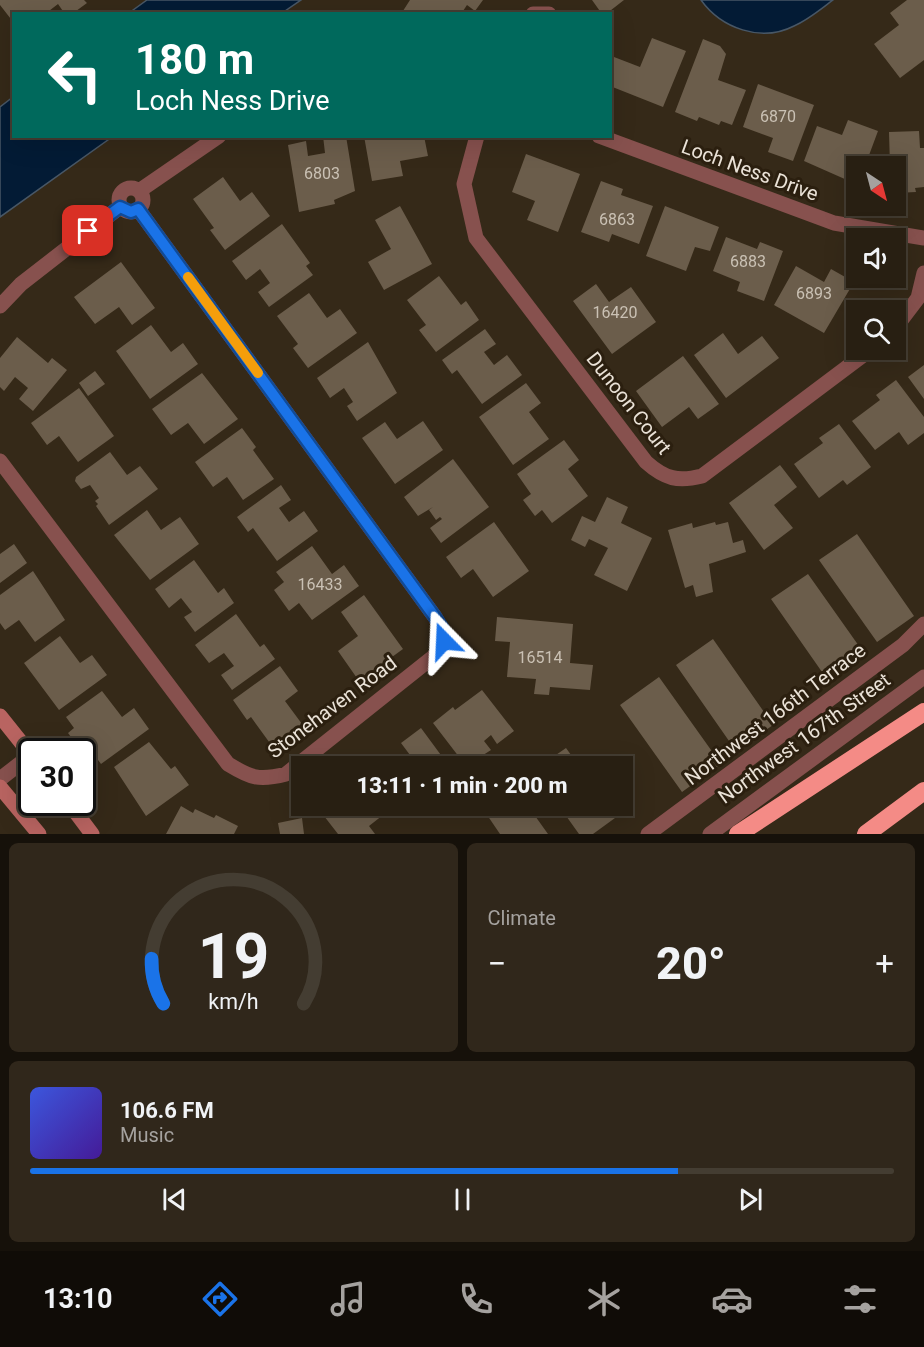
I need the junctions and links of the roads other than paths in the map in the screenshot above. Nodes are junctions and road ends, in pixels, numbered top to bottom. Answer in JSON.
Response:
{"nodes":[{"id":1,"x":216,"y":138,"type":"edge"},
{"id":2,"x":476,"y":138,"type":"edge"},
{"id":3,"x":604,"y":138,"type":"edge"},
{"id":4,"x":139,"y":191,"type":"junction"},
{"id":5,"x":120,"y":207,"type":"junction"},
{"id":6,"x":138,"y":209,"type":"junction"},
{"id":7,"x":924,"y":238,"type":"edge"},
{"id":8,"x":924,"y":273,"type":"edge"},
{"id":9,"x":0,"y":306,"type":"edge"},
{"id":10,"x":906,"y":314,"type":"edge"},
{"id":11,"x":857,"y":360,"type":"edge"},
{"id":12,"x":0,"y":461,"type":"edge"},
{"id":13,"x":924,"y":624,"type":"edge"},
{"id":14,"x":924,"y":677,"type":"edge"},
{"id":15,"x":924,"y":712,"type":"edge"},
{"id":16,"x":0,"y":716,"type":"edge"},
{"id":17,"x":18,"y":739,"type":"edge"},
{"id":18,"x":18,"y":765,"type":"edge"},
{"id":19,"x":0,"y":778,"type":"edge"},
{"id":20,"x":0,"y":788,"type":"edge"},
{"id":21,"x":924,"y":790,"type":"edge"},
{"id":22,"x":78,"y":816,"type":"edge"},
{"id":23,"x":39,"y":834,"type":"edge"},
{"id":24,"x":92,"y":834,"type":"edge"},
{"id":25,"x":648,"y":834,"type":"edge"},
{"id":26,"x":710,"y":834,"type":"edge"},
{"id":27,"x":738,"y":834,"type":"edge"},
{"id":28,"x":866,"y":834,"type":"edge"}],
"edges":[{"from":1,"to":4,"type":"street"},
{"from":2,"to":11,"type":"street","name":"Dunoon Court"},
{"from":3,"to":7,"type":"street","name":"Loch Ness Drive"},
{"from":4,"to":5,"type":"street"},
{"from":4,"to":6,"type":"street"},
{"from":5,"to":6,"type":"street"},
{"from":5,"to":9,"type":"street"},
{"from":6,"to":12,"type":"street","name":"Stonehaven Road"},
{"from":8,"to":10,"type":"street"},
{"from":13,"to":25,"type":"street","name":"Northwest 166th Terrace"},
{"from":14,"to":26,"type":"street","name":"Northwest 167th Street"},
{"from":15,"to":27,"type":"highway"},
{"from":16,"to":17,"type":"main road"},
{"from":18,"to":19,"type":"street"},
{"from":20,"to":23,"type":"main road"},
{"from":21,"to":28,"type":"highway"},
{"from":22,"to":24,"type":"main road"}]}
